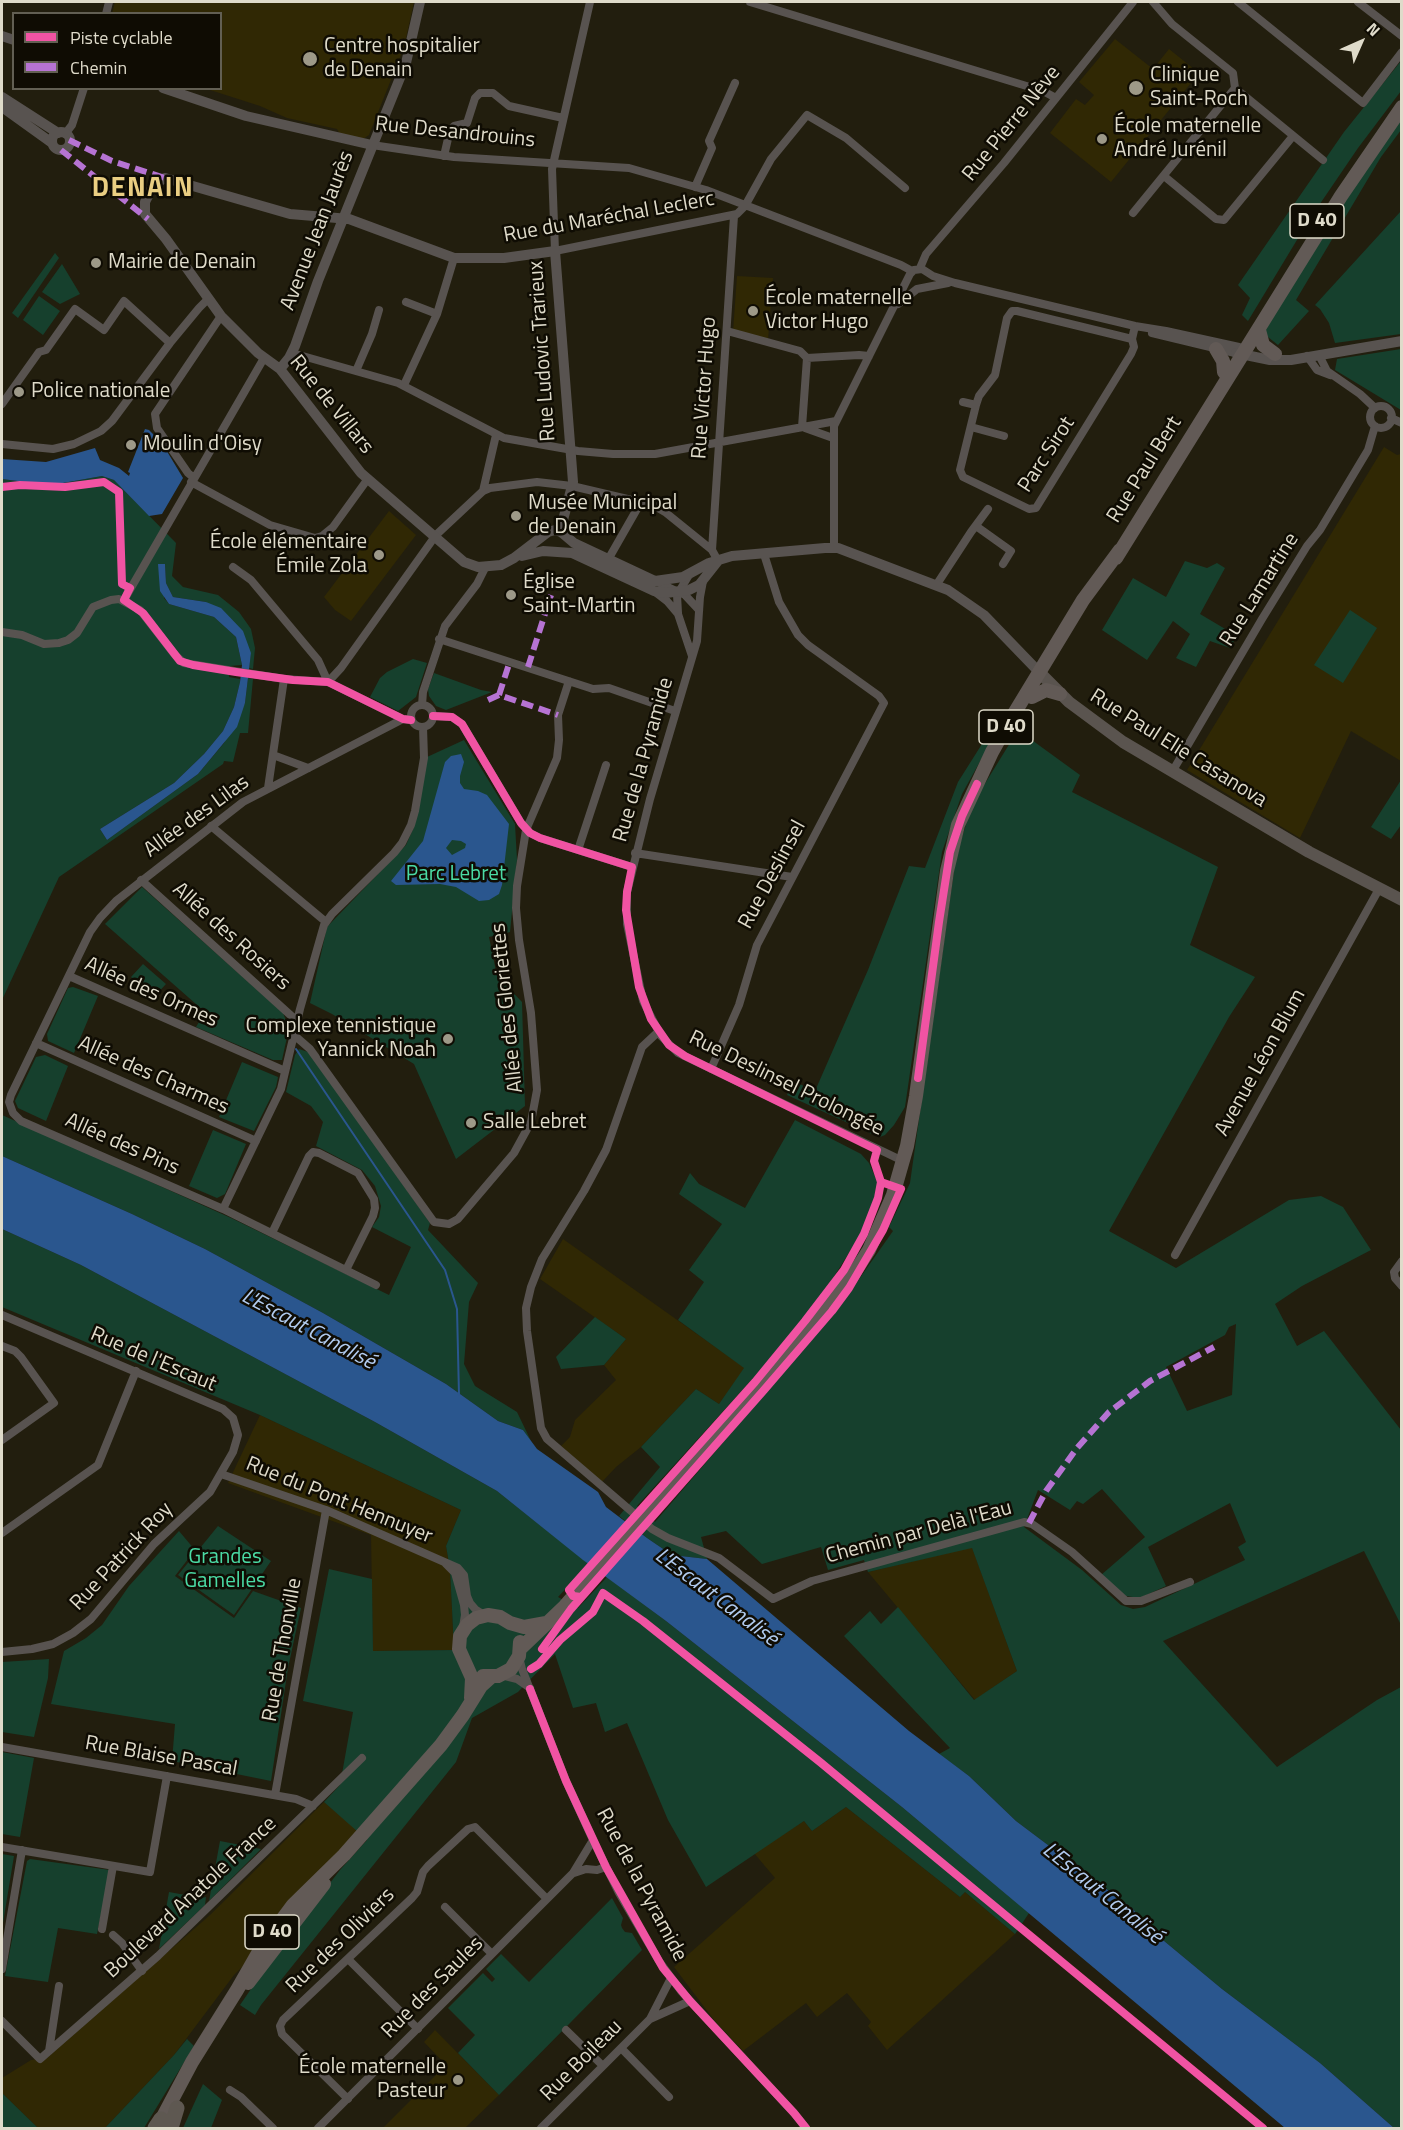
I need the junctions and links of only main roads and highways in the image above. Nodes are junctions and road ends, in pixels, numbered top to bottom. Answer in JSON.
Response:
{"nodes":[{"id":1,"x":1401,"y":101,"type":"edge"},
{"id":2,"x":1401,"y":106,"type":"edge"},
{"id":3,"x":1258,"y":330,"type":"junction"},
{"id":4,"x":1216,"y":349,"type":"road end"},
{"id":5,"x":1241,"y":351,"type":"junction"},
{"id":6,"x":1275,"y":354,"type":"road end"},
{"id":7,"x":1224,"y":372,"type":"junction"},
{"id":8,"x":1205,"y":413,"type":"junction"},
{"id":9,"x":1042,"y":675,"type":"junction"},
{"id":10,"x":1060,"y":694,"type":"junction"},
{"id":11,"x":1032,"y":698,"type":"junction"},
{"id":12,"x":977,"y":784,"type":"junction"},
{"id":13,"x":1401,"y":900,"type":"edge"},
{"id":14,"x":548,"y":1622,"type":"junction"},
{"id":15,"x":510,"y":1623,"type":"junction"},
{"id":16,"x":520,"y":1653,"type":"junction"},
{"id":17,"x":468,"y":1668,"type":"junction"},
{"id":18,"x":496,"y":1676,"type":"junction"},
{"id":19,"x":470,"y":1704,"type":"junction"},
{"id":20,"x":344,"y":1855,"type":"junction"},
{"id":21,"x":177,"y":2108,"type":"joint"},
{"id":22,"x":162,"y":2127,"type":"edge"}],
"edges":[{"from":1,"to":5,"type":"main road","number":"D 40"},
{"from":2,"to":3,"type":"main road","number":"D 40"},
{"from":3,"to":5,"type":"main road","number":"D 40"},
{"from":3,"to":6,"type":"main road"},
{"from":4,"to":7,"type":"main road"},
{"from":5,"to":7,"type":"main road","name":"Rue Paul Bert","number":"D 40"},
{"from":5,"to":8,"type":"main road","name":"Rue Paul Bert","number":"D 40"},
{"from":7,"to":8,"type":"main road","name":"Rue Paul Bert","number":"D 40"},
{"from":8,"to":9,"type":"main road","name":"Rue Paul Bert","number":"D 40"},
{"from":9,"to":10,"type":"main road","name":"Rue Paul Elie Casanova"},
{"from":9,"to":11,"type":"main road","number":"D 40"},
{"from":9,"to":12,"type":"main road","number":"D 40"},
{"from":10,"to":11,"type":"main road"},
{"from":10,"to":13,"type":"main road","name":"Rue Paul Elie Casanova"},
{"from":11,"to":12,"type":"main road","number":"D 40"},
{"from":12,"to":14,"type":"main road","number":"D 40"},
{"from":14,"to":15,"type":"main road"},
{"from":14,"to":16,"type":"main road","number":"D 40"},
{"from":15,"to":16,"type":"main road"},
{"from":15,"to":17,"type":"main road"},
{"from":16,"to":18,"type":"main road"},
{"from":17,"to":18,"type":"main road"},
{"from":17,"to":19,"type":"main road"},
{"from":18,"to":19,"type":"main road","number":"D 40"},
{"from":19,"to":20,"type":"main road","number":"D 40"},
{"from":20,"to":21,"type":"main road","number":"D 40"},
{"from":20,"to":22,"type":"main road","number":"D 40"},
{"from":21,"to":22,"type":"highway"}]}
